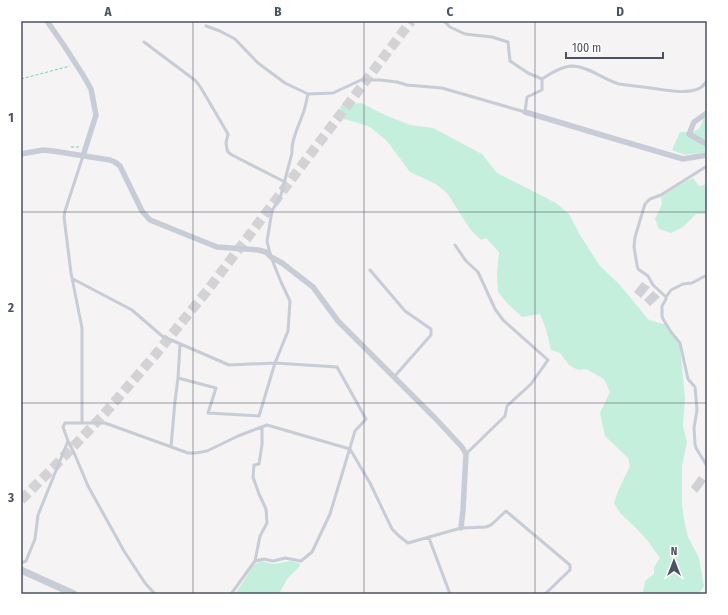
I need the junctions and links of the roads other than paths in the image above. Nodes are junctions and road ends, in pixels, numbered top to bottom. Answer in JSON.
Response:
{"nodes":[{"id":1,"x":47,"y":21,"type":"edge"},
{"id":2,"x":444,"y":21,"type":"edge"},
{"id":3,"x":206,"y":26,"type":"dead end"},
{"id":4,"x":144,"y":42,"type":"dead end"},
{"id":5,"x":542,"y":79,"type":"junction"},
{"id":6,"x":707,"y":81,"type":"edge"},
{"id":7,"x":308,"y":94,"type":"junction"},
{"id":8,"x":525,"y":112,"type":"junction"},
{"id":9,"x":707,"y":113,"type":"edge"},
{"id":10,"x":707,"y":144,"type":"edge"},
{"id":11,"x":21,"y":154,"type":"edge"},
{"id":12,"x":707,"y":155,"type":"edge"},
{"id":13,"x":83,"y":156,"type":"junction"},
{"id":14,"x":707,"y":166,"type":"edge"},
{"id":15,"x":285,"y":182,"type":"junction"},
{"id":16,"x":455,"y":245,"type":"dead end"},
{"id":17,"x":271,"y":257,"type":"junction"},
{"id":18,"x":370,"y":270,"type":"dead end"},
{"id":19,"x":707,"y":275,"type":"edge"},
{"id":20,"x":73,"y":279,"type":"junction"},
{"id":21,"x":666,"y":298,"type":"junction"},
{"id":22,"x":180,"y":344,"type":"junction"},
{"id":23,"x":275,"y":363,"type":"junction"},
{"id":24,"x":394,"y":377,"type":"junction"},
{"id":25,"x":178,"y":378,"type":"junction"},
{"id":26,"x":82,"y":423,"type":"junction"},
{"id":27,"x":262,"y":427,"type":"junction"},
{"id":28,"x":68,"y":441,"type":"junction"},
{"id":29,"x":171,"y":447,"type":"junction"},
{"id":30,"x":350,"y":449,"type":"junction"},
{"id":31,"x":466,"y":454,"type":"junction"},
{"id":32,"x":707,"y":466,"type":"edge"},
{"id":33,"x":461,"y":528,"type":"junction"},
{"id":34,"x":429,"y":538,"type":"junction"},
{"id":35,"x":255,"y":561,"type":"junction"},
{"id":36,"x":21,"y":563,"type":"edge"},
{"id":37,"x":21,"y":570,"type":"edge"},
{"id":38,"x":74,"y":594,"type":"edge"},
{"id":39,"x":155,"y":594,"type":"edge"},
{"id":40,"x":231,"y":594,"type":"edge"},
{"id":41,"x":450,"y":594,"type":"edge"},
{"id":42,"x":545,"y":594,"type":"edge"}],
"edges":[{"from":1,"to":13,"type":"street"},
{"from":2,"to":5,"type":"lane"},
{"from":3,"to":7,"type":"lane"},
{"from":4,"to":15,"type":"lane"},
{"from":5,"to":6,"type":"lane"},
{"from":5,"to":8,"type":"lane"},
{"from":7,"to":8,"type":"lane"},
{"from":7,"to":15,"type":"lane"},
{"from":8,"to":12,"type":"street"},
{"from":9,"to":10,"type":"street"},
{"from":11,"to":13,"type":"street"},
{"from":13,"to":17,"type":"street"},
{"from":13,"to":20,"type":"lane"},
{"from":14,"to":21,"type":"lane"},
{"from":15,"to":17,"type":"lane"},
{"from":16,"to":31,"type":"lane"},
{"from":17,"to":23,"type":"lane"},
{"from":17,"to":24,"type":"street"},
{"from":18,"to":24,"type":"lane"},
{"from":19,"to":21,"type":"lane"},
{"from":20,"to":22,"type":"lane"},
{"from":20,"to":26,"type":"lane"},
{"from":21,"to":32,"type":"lane"},
{"from":22,"to":23,"type":"lane"},
{"from":22,"to":25,"type":"lane"},
{"from":23,"to":25,"type":"lane"},
{"from":23,"to":30,"type":"lane"},
{"from":24,"to":31,"type":"street"},
{"from":25,"to":29,"type":"lane"},
{"from":26,"to":28,"type":"lane"},
{"from":26,"to":29,"type":"lane"},
{"from":27,"to":29,"type":"lane"},
{"from":27,"to":30,"type":"lane"},
{"from":27,"to":35,"type":"lane"},
{"from":28,"to":36,"type":"lane"},
{"from":28,"to":39,"type":"lane"},
{"from":30,"to":34,"type":"lane"},
{"from":30,"to":35,"type":"lane"},
{"from":31,"to":33,"type":"street"},
{"from":33,"to":34,"type":"lane"},
{"from":33,"to":42,"type":"lane"},
{"from":34,"to":41,"type":"lane"},
{"from":35,"to":40,"type":"lane"},
{"from":37,"to":38,"type":"street"}]}
